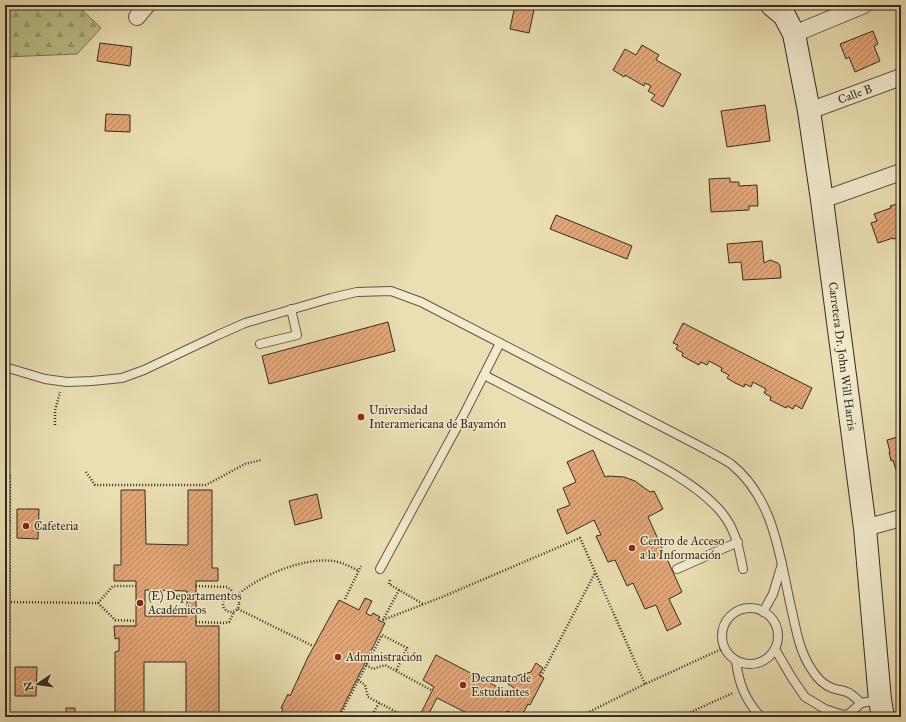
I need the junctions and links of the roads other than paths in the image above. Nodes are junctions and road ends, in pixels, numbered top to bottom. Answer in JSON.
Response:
{"nodes":[{"id":1,"x":772,"y":5,"type":"edge"},
{"id":2,"x":864,"y":5,"type":"edge"},
{"id":3,"x":794,"y":34,"type":"junction"},
{"id":4,"x":901,"y":77,"type":"edge"},
{"id":5,"x":809,"y":111,"type":"junction"},
{"id":6,"x":901,"y":172,"type":"edge"},
{"id":7,"x":822,"y":200,"type":"junction"},
{"id":8,"x":290,"y":309,"type":"junction"},
{"id":9,"x":500,"y":343,"type":"junction"},
{"id":10,"x":260,"y":344,"type":"dead end"},
{"id":11,"x":5,"y":367,"type":"edge"},
{"id":12,"x":484,"y":375,"type":"junction"},
{"id":13,"x":901,"y":518,"type":"edge"},
{"id":14,"x":865,"y":528,"type":"junction"},
{"id":15,"x":738,"y":542,"type":"junction"},
{"id":16,"x":782,"y":564,"type":"junction"},
{"id":17,"x":380,"y":569,"type":"dead end"},
{"id":18,"x":677,"y":569,"type":"dead end"},
{"id":19,"x":743,"y":570,"type":"dead end"},
{"id":20,"x":763,"y":612,"type":"junction"},
{"id":21,"x":775,"y":649,"type":"junction"},
{"id":22,"x":736,"y":661,"type":"junction"},
{"id":23,"x":875,"y":707,"type":"edge"},
{"id":24,"x":761,"y":717,"type":"edge"}],
"edges":[{"from":1,"to":3,"type":"street","name":"Carretera Dr. John Will Harris"},
{"from":2,"to":3,"type":"street"},
{"from":3,"to":5,"type":"street","name":"Carretera Dr. John Will Harris"},
{"from":4,"to":5,"type":"street","name":"Calle B"},
{"from":5,"to":7,"type":"street","name":"Carretera Dr. John Will Harris"},
{"from":6,"to":7,"type":"street"},
{"from":7,"to":14,"type":"street","name":"Carretera Dr. John Will Harris"},
{"from":8,"to":9,"type":"lane"},
{"from":8,"to":10,"type":"lane"},
{"from":8,"to":11,"type":"lane"},
{"from":9,"to":12,"type":"lane"},
{"from":9,"to":16,"type":"lane"},
{"from":12,"to":15,"type":"lane"},
{"from":12,"to":17,"type":"lane"},
{"from":13,"to":14,"type":"street"},
{"from":14,"to":23,"type":"street","name":"Carretera Dr. John Will Harris"},
{"from":15,"to":18,"type":"lane"},
{"from":15,"to":19,"type":"lane"},
{"from":16,"to":20,"type":"lane"},
{"from":16,"to":23,"type":"lane"},
{"from":20,"to":21,"type":"lane"},
{"from":20,"to":22,"type":"lane"},
{"from":21,"to":22,"type":"lane"},
{"from":21,"to":23,"type":"lane"},
{"from":22,"to":24,"type":"lane"}]}
